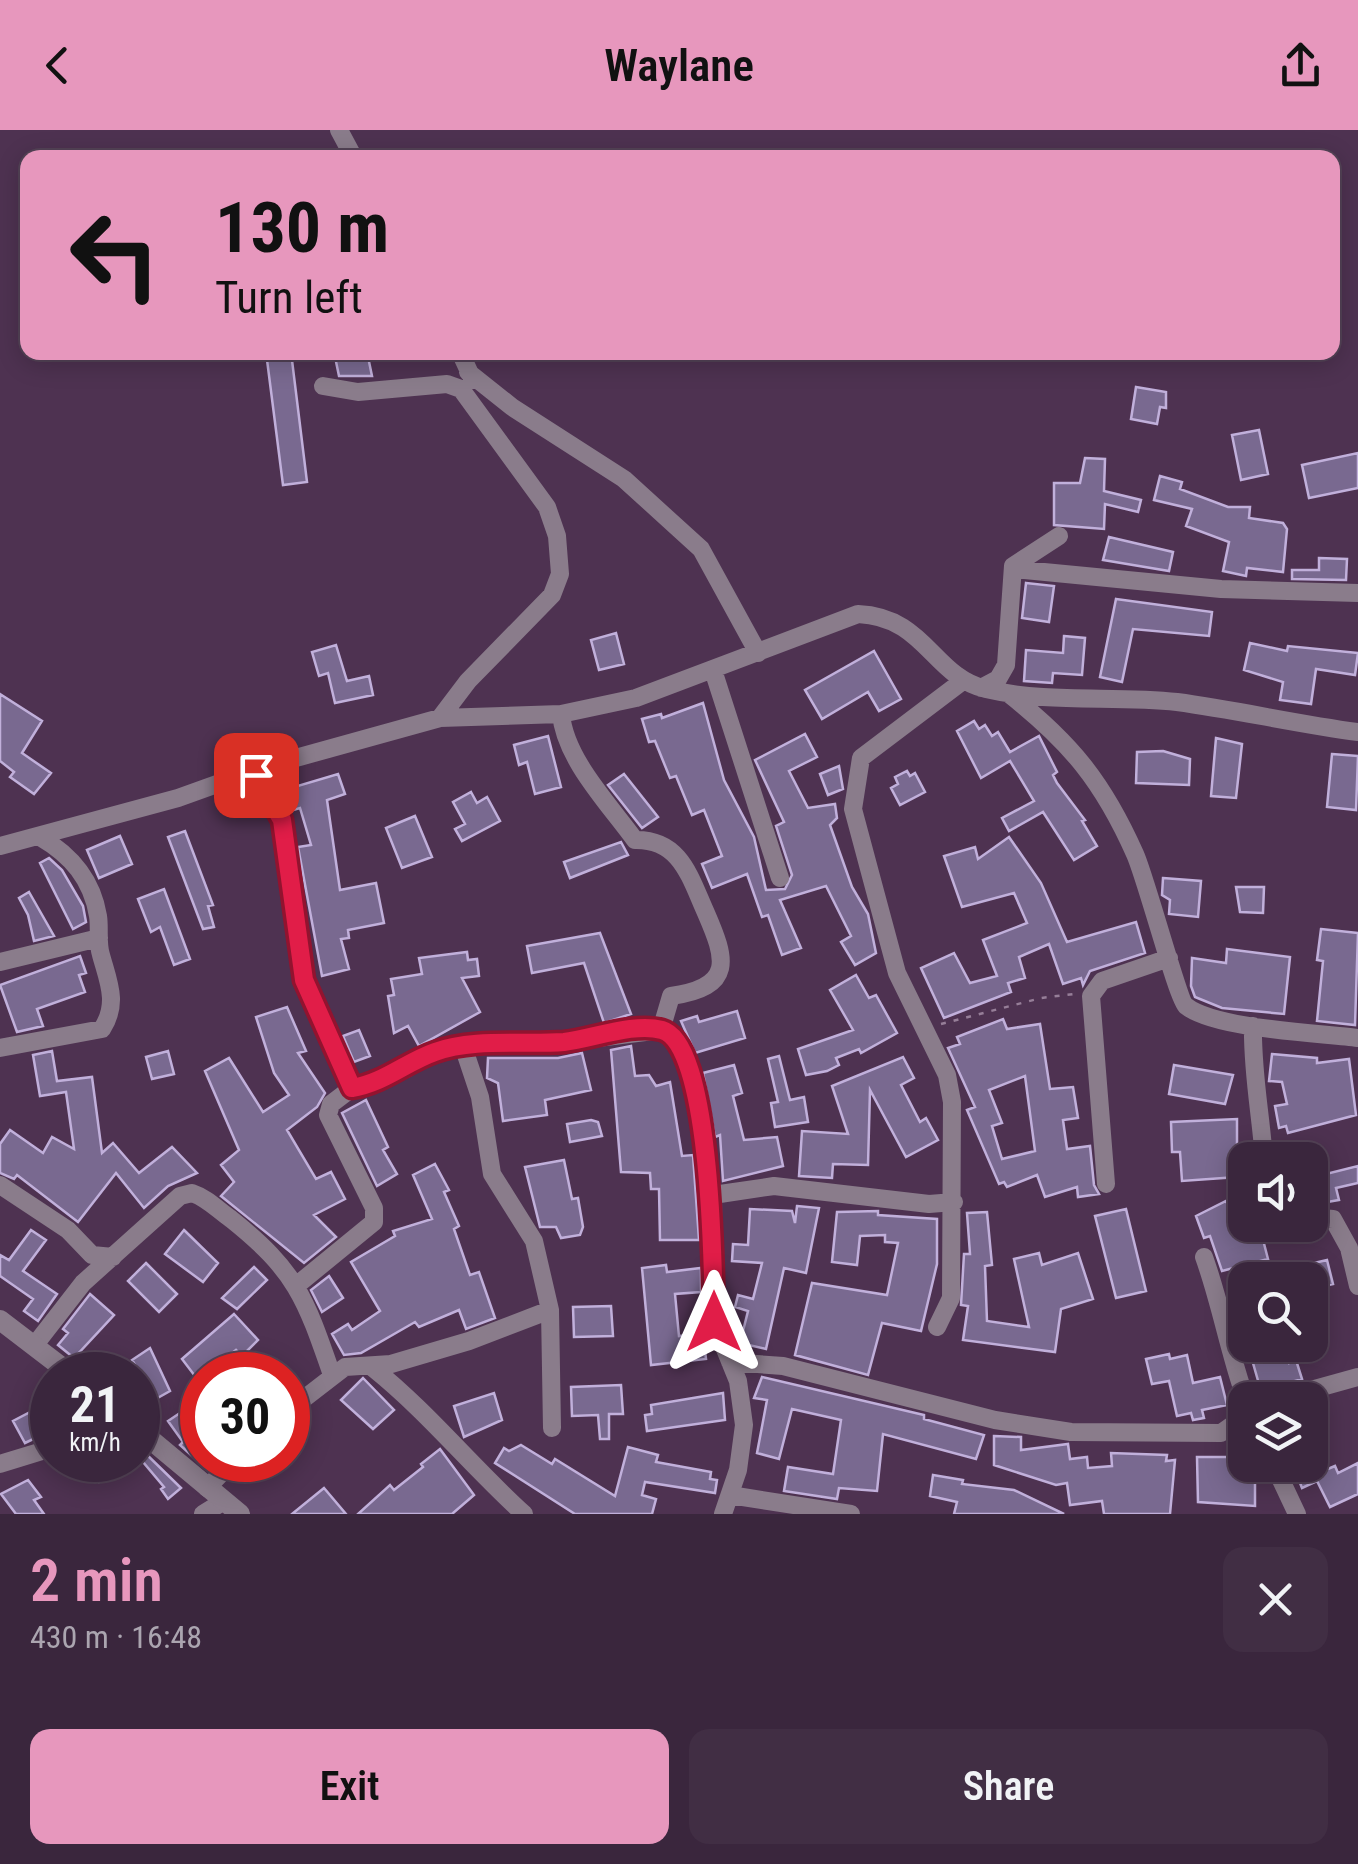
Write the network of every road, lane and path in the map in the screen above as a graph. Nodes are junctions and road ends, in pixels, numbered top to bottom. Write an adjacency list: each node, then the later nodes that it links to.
1 (463, 360): 2 (street)
2 (468, 372): 4 (street); 8 (street)
3 (324, 386): 4 (street)
4 (534, 490): 13 (street)
5 (1059, 536): 6 (street)
6 (1013, 569): 7 (street); 10 (street)
7 (1358, 593)
8 (758, 653): 9 (street); 10 (street)
9 (713, 670): 12 (street); 18 (street)
10 (973, 684): 11 (street); 24 (street)
11 (1008, 693): 14 (street); 20 (street)
12 (561, 714): 13 (street); 25 (street)
13 (440, 718): 15 (street)
14 (1358, 732)
15 (256, 775): 16 (street); 29 (street)
16 (40, 837): 17 (street); 19 (street)
17 (0, 846)
18 (780, 878)
19 (99, 938): 21 (street); 28 (street)
20 (1169, 958): 22 (street); 23 (street)
21 (0, 962)
22 (1090, 996): 24 (path); 31 (street)
23 (1253, 1026): 26 (street); 30 (street)
24 (925, 1029): 34 (street)
25 (661, 1030): 27 (street); 33 (street)
26 (1358, 1038)
27 (463, 1046): 29 (street); 42 (street)
28 (0, 1048)
29 (352, 1088): 40 (street)
30 (1263, 1142)
31 (1106, 1184)
32 (0, 1185): 36 (street)
33 (713, 1196): 34 (street); 47 (street)
34 (954, 1202): 44 (street)
35 (1328, 1219): 41 (street)
36 (92, 1255): 38 (street); 39 (street)
37 (1204, 1257): 51 (street)
38 (113, 1258): 39 (street); 40 (street)
39 (90, 1277): 45 (street)
40 (297, 1284): 49 (street)
41 (1358, 1286)
42 (550, 1310): 48 (street); 54 (street)
43 (0, 1320): 45 (street)
44 (936, 1327)
45 (34, 1346): 46 (street)
46 (42, 1352)
47 (730, 1362): 55 (street); 60 (street)
48 (373, 1368): 49 (street); 63 (street)
49 (332, 1375): 53 (street)
50 (1358, 1378): 52 (street)
51 (1239, 1382)
52 (1328, 1386)
53 (310, 1393)
54 (552, 1428)
55 (1228, 1429)
56 (160, 1447): 61 (street)
57 (30, 1455): 58 (street)
58 (0, 1464)
59 (1282, 1482): 66 (street)
60 (730, 1495): 64 (street); 65 (street)
61 (224, 1501): 62 (street)
62 (203, 1514)
63 (524, 1514)
64 (723, 1514)
65 (851, 1514)
66 (1296, 1514)

